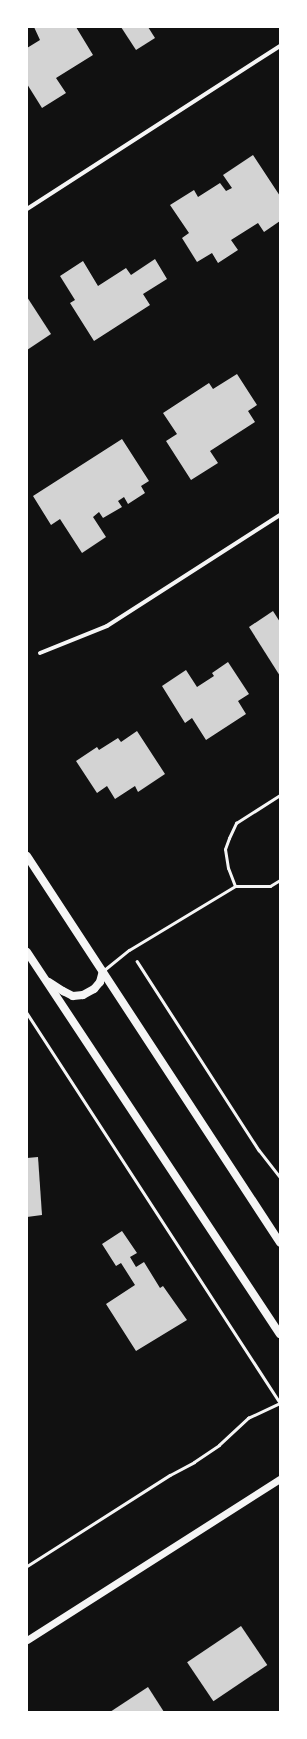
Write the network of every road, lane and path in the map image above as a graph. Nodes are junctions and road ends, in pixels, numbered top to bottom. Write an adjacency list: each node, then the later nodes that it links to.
1 (280, 46): 2 (street)
2 (27, 210)
3 (280, 515): 4 (street)
4 (40, 653)
5 (280, 795): 8 (lane)
6 (27, 856): 11 (main road)
7 (280, 880): 8 (lane)
8 (235, 886): 9 (lane)
9 (129, 950): 11 (lane); 14 (path)
10 (27, 952): 12 (main road)
11 (103, 971): 12 (main road); 15 (main road)
12 (45, 979): 16 (main road)
13 (27, 1013): 17 (path)
14 (280, 1177)
15 (280, 1243)
16 (280, 1334)
17 (280, 1403): 19 (path)
18 (280, 1479): 20 (street)
19 (27, 1566)
20 (27, 1640)

